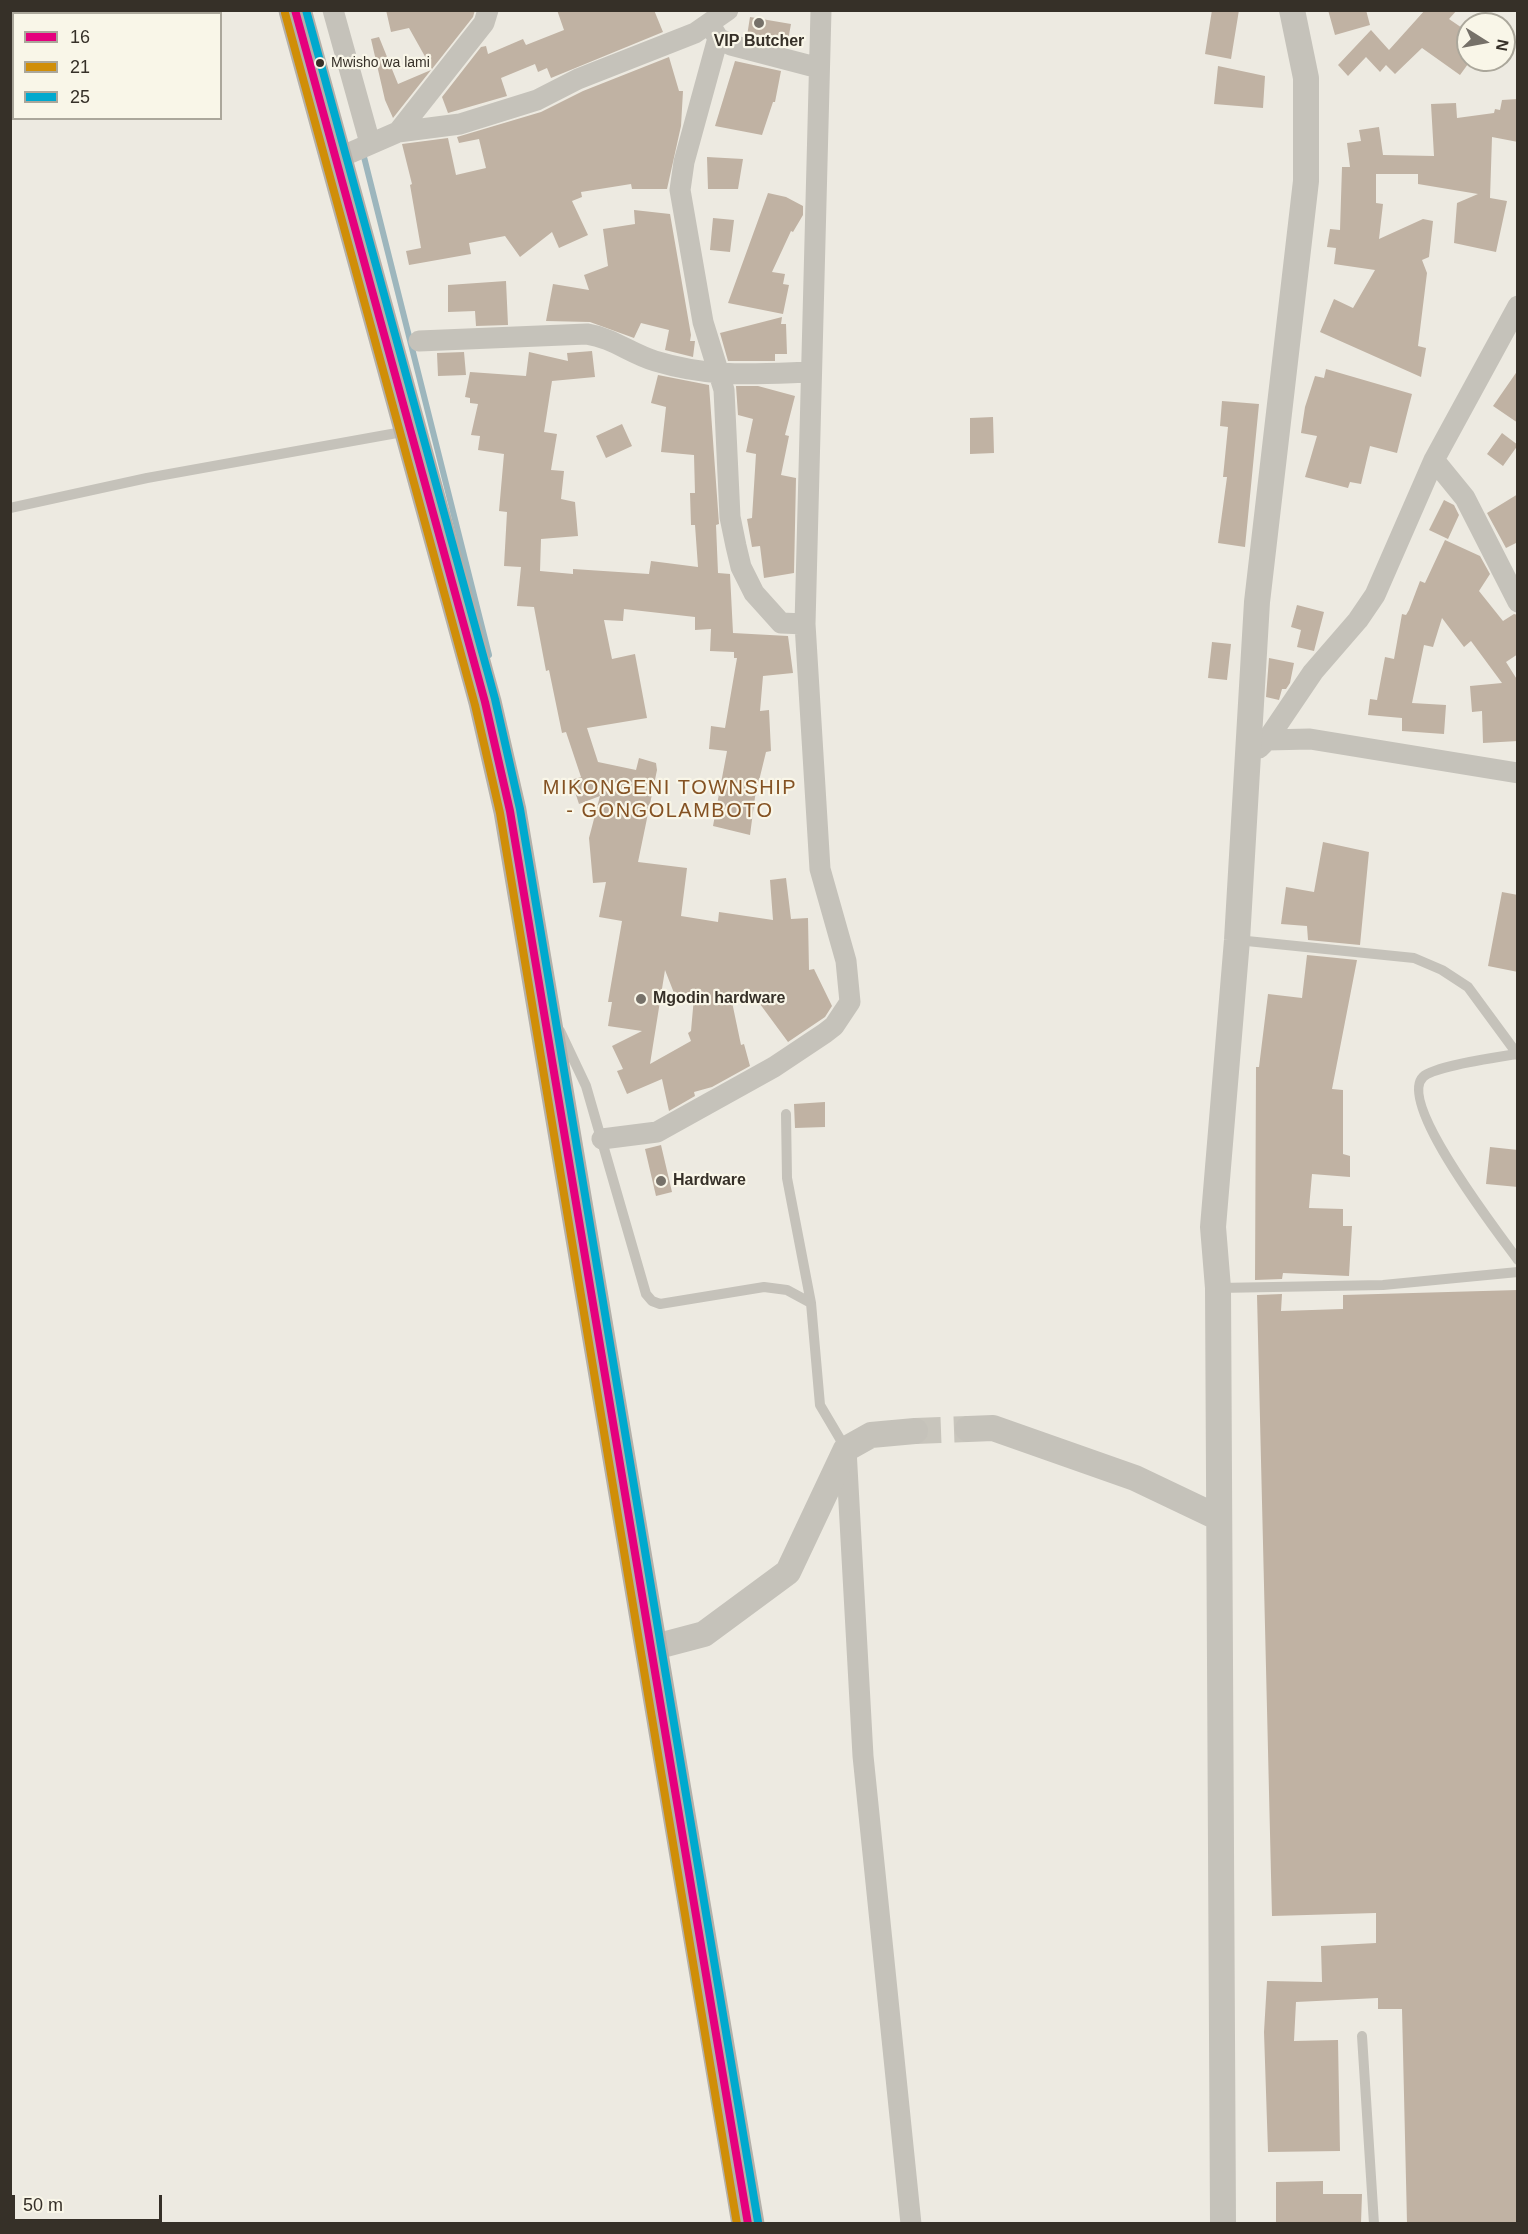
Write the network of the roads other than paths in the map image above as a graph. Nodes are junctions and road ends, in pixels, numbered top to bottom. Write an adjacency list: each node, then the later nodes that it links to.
1 (295, 10): 11 (main road)
2 (333, 10): 10 (street)
3 (488, 10): 9 (street)
4 (728, 10): 7 (street)
5 (821, 10): 8 (street)
6 (1292, 10): 22 (street)
7 (713, 30): 8 (street); 9 (street); 15 (street)
8 (819, 68): 14 (street)
9 (398, 132): 10 (street)
10 (370, 143): 11 (street)
11 (336, 159): 16 (main road)
12 (1518, 306): 17 (street)
13 (419, 341): 15 (street)
14 (810, 372): 15 (street); 20 (street)
15 (718, 375): 20 (street)
16 (411, 430): 18 (lane); 25 (main road)
17 (1434, 460): 19 (street); 21 (street)
18 (10, 508)
19 (1518, 602)
20 (805, 624): 28 (street)
21 (1267, 740): 22 (street); 23 (street)
22 (1248, 758): 24 (street)
23 (1518, 773)
24 (1237, 940): 26 (lane); 31 (street)
25 (539, 987): 28 (lane); 37 (main road)
26 (1517, 1054): 29 (lane)
27 (786, 1114): 32 (lane)
28 (602, 1139): 32 (lane)
29 (1518, 1260)
30 (1518, 1272): 31 (lane)
31 (1218, 1288): 36 (street)
32 (811, 1303): 35 (lane)
33 (968, 1430): 36 (street)
34 (915, 1431): 35 (street)
35 (846, 1449): 37 (street); 40 (street)
36 (1220, 1518): 41 (street)
37 (651, 1648): 39 (main road)
38 (1362, 2036): 42 (lane)
39 (748, 2223)
40 (911, 2223)
41 (1223, 2223)
42 (1374, 2223)

